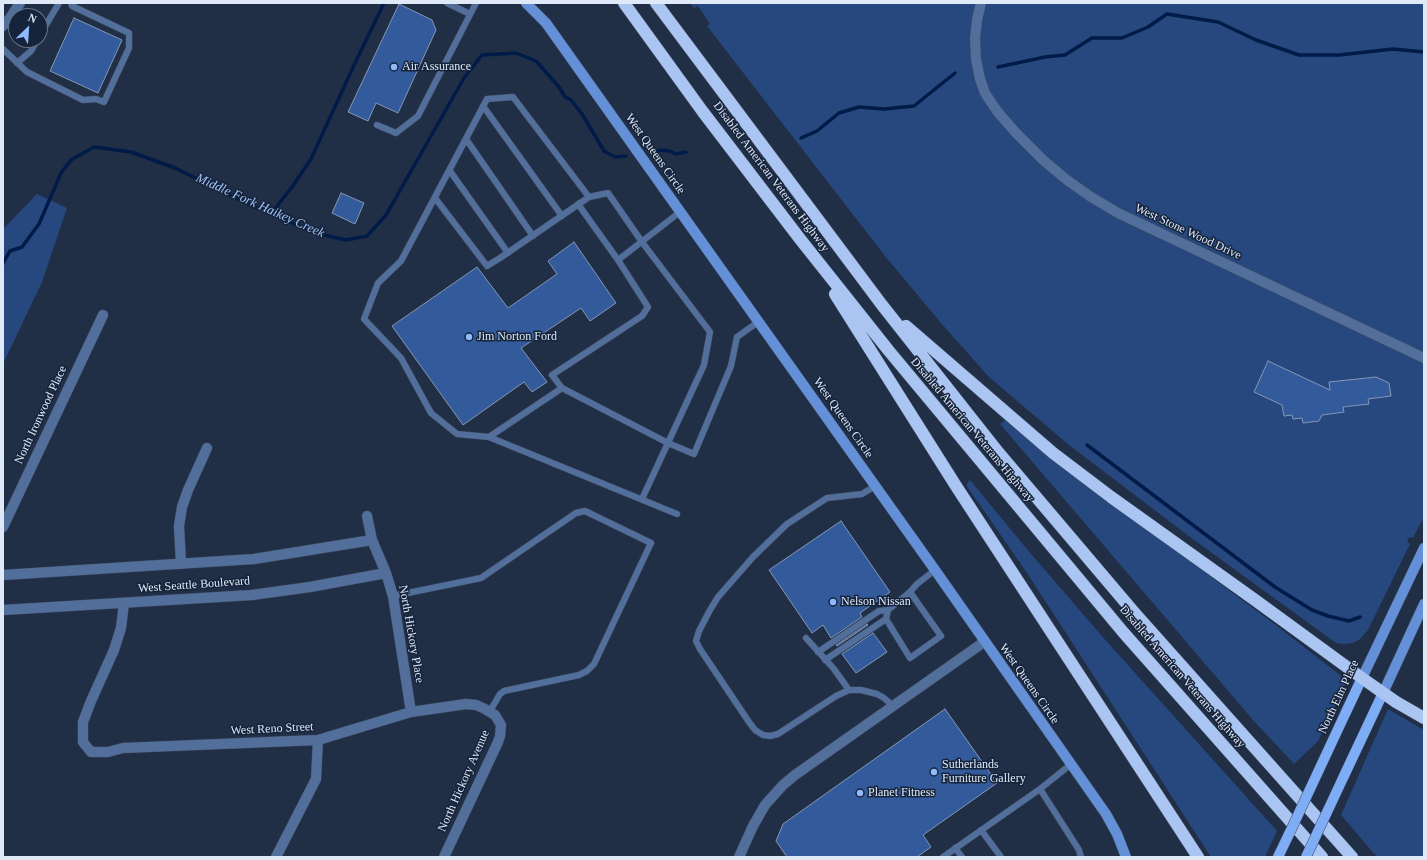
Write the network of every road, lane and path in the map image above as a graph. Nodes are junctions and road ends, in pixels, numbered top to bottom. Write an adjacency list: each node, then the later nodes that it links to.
1 (20, 3): 12 (street)
2 (59, 3): 11 (lane)
3 (71, 3): 15 (lane)
4 (447, 3): 10 (lane)
5 (476, 3): 10 (lane)
6 (526, 3): 23 (street, West Queens Circle)
7 (624, 3): 26 (highway, Disabled American Veterans Highway)
8 (656, 3): 30 (highway, Disabled American Veterans Highway)
9 (981, 3): 33 (street, West Stone Wood Drive)
10 (470, 14): 17 (lane)
11 (48, 22)
12 (3, 26)
13 (33, 48): 15 (lane)
14 (3, 49): 15 (lane)
15 (17, 63)
16 (483, 106): 18 (lane); 20 (lane); 24 (lane)
17 (377, 126)
18 (466, 139): 19 (lane); 25 (lane)
19 (450, 171): 21 (lane); 28 (lane)
20 (589, 197): 22 (lane); 27 (lane)
21 (435, 198): 28 (lane); 35 (lane)
22 (578, 204): 24 (lane); 29 (lane)
23 (680, 212): 27 (lane); 32 (street, West Queens Circle)
24 (562, 216): 25 (lane)
25 (533, 236): 28 (lane)
26 (800, 239): 80 (highway); 83 (highway, Disabled American Veterans Highway)
27 (642, 242): 29 (lane); 36 (lane)
28 (508, 253)
29 (618, 260): 34 (lane)
30 (882, 306): 60 (highway); 84 (highway, Disabled American Veterans Highway)
31 (103, 315): 42 (street, North Ironwood Place)
32 (758, 322): 36 (lane); 38 (street, West Queens Circle)
33 (1424, 358)
34 (562, 388): 35 (lane); 36 (lane)
35 (489, 438): 39 (lane)
36 (668, 443): 39 (lane)
37 (207, 448): 45 (street)
38 (875, 486): 46 (street, West Queens Circle); 61 (lane)
39 (642, 500): 40 (lane)
40 (677, 514)
41 (367, 516): 43 (street, North Hickory Place)
42 (3, 527)
43 (372, 540): 45 (street, West Seattle Boulevard); 47 (street, North Hickory Place)
44 (1424, 548): 60 (street, North Elm Place)
45 (181, 564): 48 (street, West Seattle Boulevard)
46 (935, 570): 49 (lane); 57 (street, West Queens Circle)
47 (386, 573): 50 (street, North Hickory Place); 51 (street, West Seattle Boulevard)
48 (3, 575)
49 (910, 592): 54 (lane); 55 (lane)
50 (393, 596): 64 (street, North Hickory Place); 65 (lane)
51 (124, 603): 53 (street, West Seattle Boulevard); 67 (street, West Reno Street)
52 (1424, 604): 62 (street)
53 (3, 610)
54 (888, 610): 55 (lane); 58 (lane)
55 (886, 619): 59 (lane)
56 (806, 638): 58 (lane)
57 (984, 642): 63 (street); 68 (street, West Queens Circle)
58 (818, 652): 59 (lane)
59 (825, 660): 61 (lane)
60 (1362, 678): 62 (highway); 81 (main road, North Elm Place, bridge)
61 (848, 690): 63 (lane)
62 (1383, 693): 66 (highway); 82 (main road, bridge)
63 (894, 707): 74 (street)
64 (411, 712): 65 (street, West Reno Street); 67 (street, West Reno Street)
65 (493, 713): 73 (street, North Hickory Avenue)
66 (1424, 718)
67 (318, 740): 72 (street)
68 (1070, 765): 69 (lane); 79 (street, West Queens Circle)
69 (1040, 789): 70 (lane); 78 (lane)
70 (981, 830): 71 (lane); 77 (lane)
71 (955, 848): 75 (lane); 76 (lane)
72 (276, 857)
73 (444, 857)
74 (739, 857)
75 (943, 857)
76 (962, 857)
77 (1001, 857)
78 (1081, 857)
79 (1126, 857)
80 (1198, 857)
81 (1278, 857)
82 (1306, 857)
83 (1322, 857)
84 (1352, 857)

